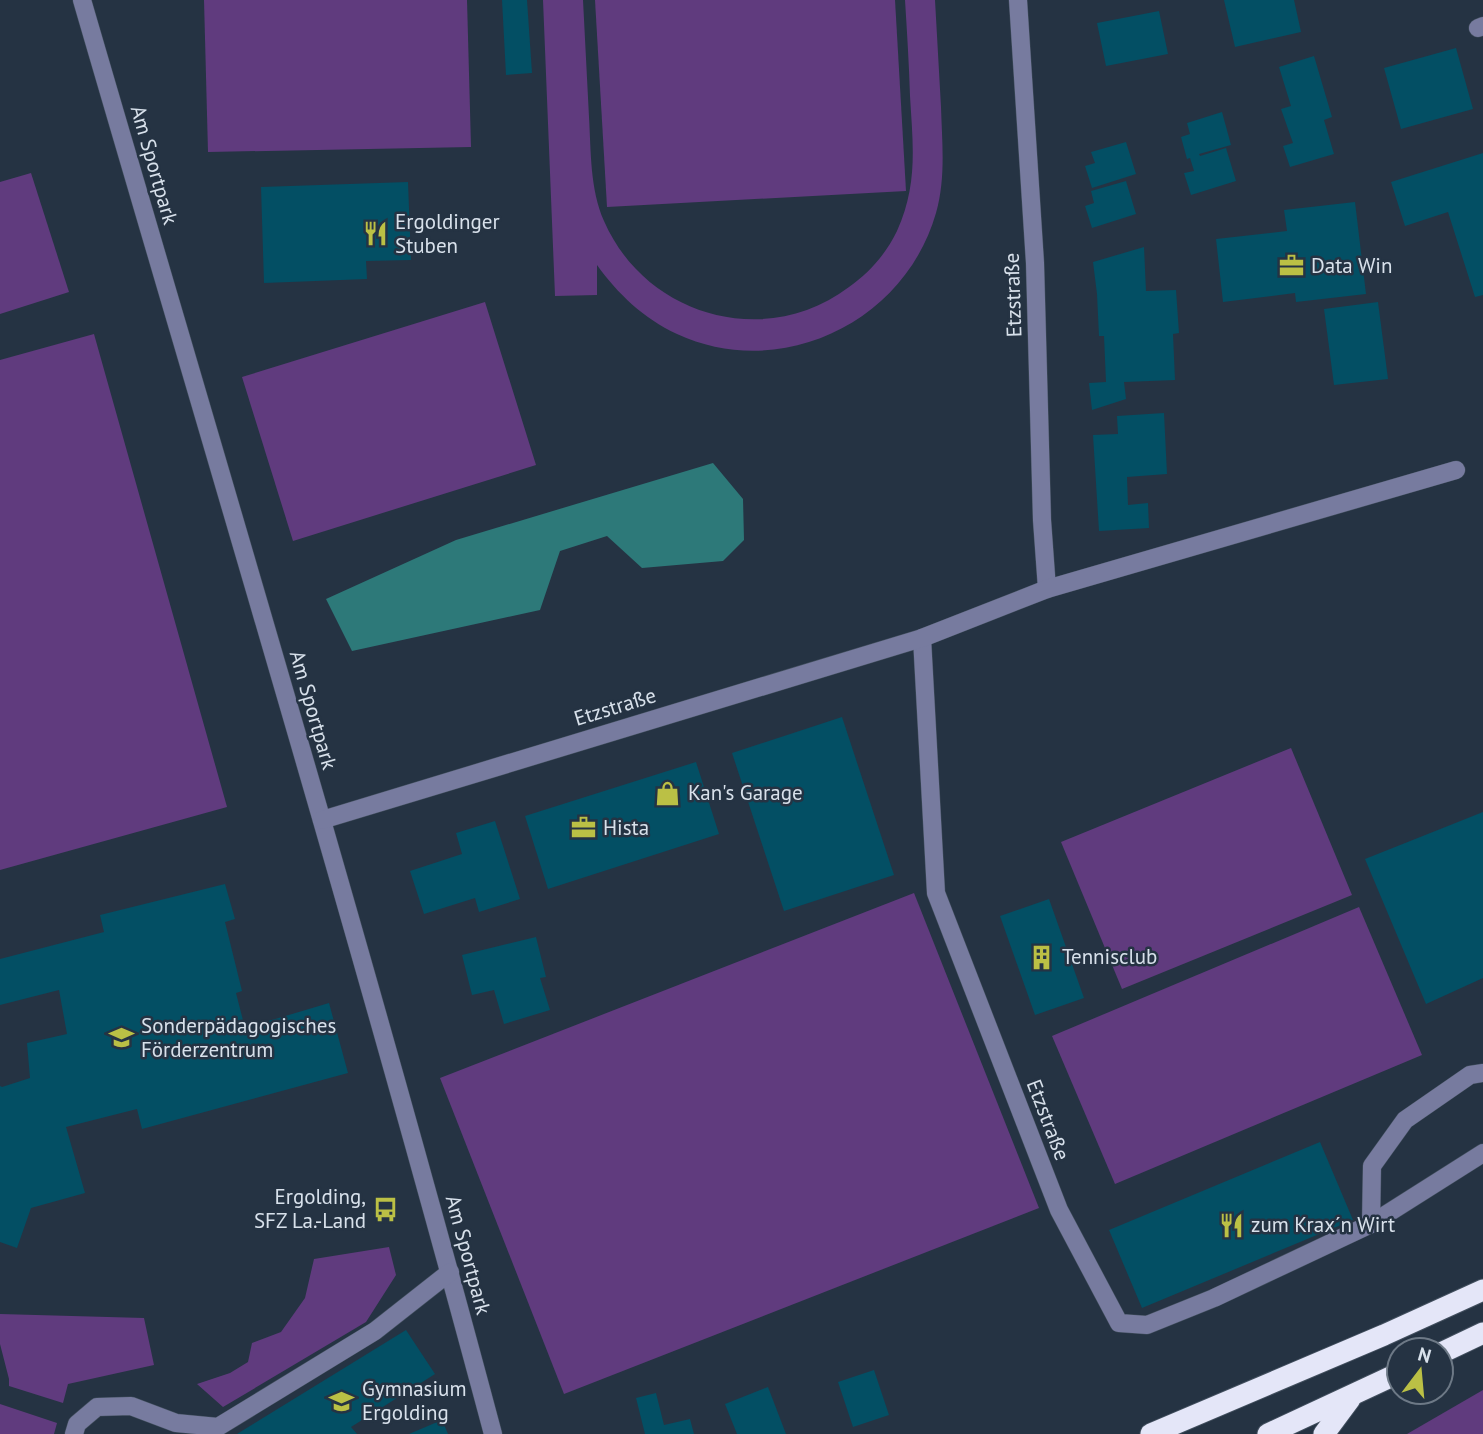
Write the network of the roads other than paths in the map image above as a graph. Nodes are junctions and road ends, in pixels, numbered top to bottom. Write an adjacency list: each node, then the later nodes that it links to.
1 (82, 0): 6 (street, Am Sportpark)
2 (1018, 0): 4 (street, Etzstraße)
3 (1456, 470): 4 (street, Etzstraße)
4 (1047, 589): 5 (street, Etzstraße)
5 (922, 638): 6 (street, Etzstraße); 9 (street, Etzstraße)
6 (322, 820): 10 (street, Am Sportpark)
7 (1483, 1073): 9 (street)
8 (1483, 1153): 9 (street)
9 (1371, 1224)
10 (450, 1272): 16 (street); 17 (street, Am Sportpark)
11 (1483, 1290): 18 (highway)
12 (1483, 1333): 13 (highway)
13 (1455, 1346)
14 (1385, 1380): 15 (highway)
15 (1352, 1396): 19 (highway); 20 (highway)
16 (74, 1434)
17 (493, 1434)
18 (1152, 1434)
19 (1268, 1434)
20 (1324, 1434)

